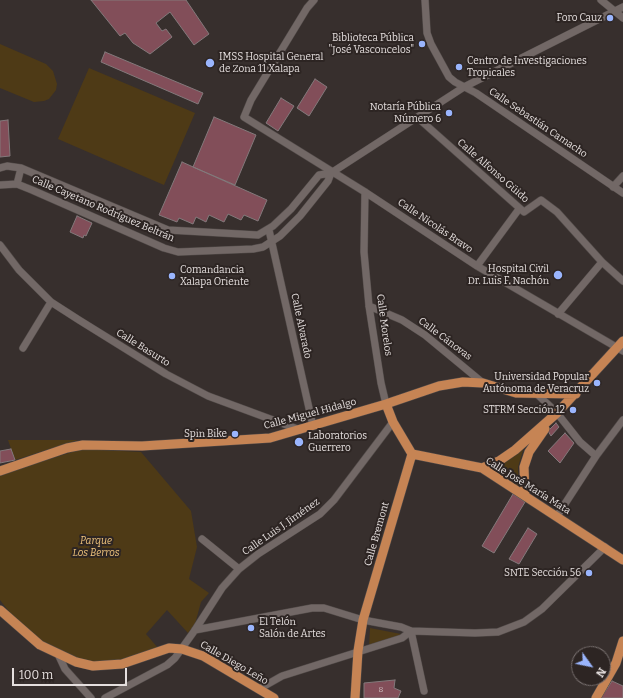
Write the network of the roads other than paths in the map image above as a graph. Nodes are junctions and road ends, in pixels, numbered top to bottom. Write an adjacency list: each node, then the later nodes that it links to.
1 (314, 0): 11 (street, Calle Nicolás Bravo)
2 (425, 0): 7 (street, Calle Sebastián Camacho)
3 (602, 0): 5 (street)
4 (623, 7): 5 (street, Calle Cayetano Rodríguez Beltrán)
5 (614, 10): 6 (street); 7 (street, Calle Cayetano Rodríguez Beltrán)
6 (623, 18)
7 (464, 87): 8 (street, Calle Cayetano Rodríguez Beltrán); 15 (street, Calle Sebastián Camacho)
8 (418, 118): 11 (street, Calle Cayetano Rodríguez Beltrán); 18 (street, Calle Alfonso Güido)
9 (0, 168): 10 (street, Calle Cayetano Rodríguez Beltrán)
10 (21, 168): 13 (street); 19 (street, Calle Cayetano Rodríguez Beltrán)
11 (331, 172): 16 (street, Calle Nicolás Bravo); 19 (street, Calle Cayetano Rodríguez Beltrán); 20 (street, Calle Cayetano Rodríguez Beltrán)
12 (623, 176): 15 (street)
13 (17, 184): 14 (street, Calle Cayetano Rodríguez Beltrán); 20 (street, Calle Cayetano Rodríguez Beltrán)
14 (0, 185)
15 (613, 187): 17 (street, Calle Sebastián Camacho)
16 (365, 192): 23 (street, Calle Nicolás Bravo); 26 (street, Calle Morelos)
17 (623, 193)
18 (520, 209): 22 (street, Calle Alfonso Güido); 23 (street)
19 (269, 230): 20 (street, Calle Alvarado)
20 (273, 242): 37 (street, Calle Alvarado)
21 (0, 245): 25 (street, Calle Basurto)
22 (602, 262): 24 (street, Calle Alfonso Güido); 27 (street)
23 (477, 266): 27 (street, Calle Nicolás Bravo)
24 (623, 281)
25 (52, 302): 29 (street); 38 (street, Calle Basurto)
26 (369, 306): 30 (street, Calle Cánovas); 33 (street, Calle Morelos)
27 (558, 314): 28 (street, Calle Nicolás Bravo)
28 (621, 347): 32 (main road)
29 (23, 348)
30 (483, 383): 31 (main road, Calle Miguel Hidalgo); 33 (main road, Calle Miguel Hidalgo)
31 (537, 394): 32 (main road, Calle Miguel Hidalgo); 34 (street)
32 (576, 394): 34 (main road)
33 (386, 404): 36 (main road, Calle Morelos); 37 (main road, Calle Miguel Hidalgo)
34 (557, 413): 40 (street); 41 (main road); 43 (main road)
35 (623, 420): 40 (street)
36 (393, 422): 39 (main road, Calle Morelos); 48 (street, Calle Luis J. Jiménez)
37 (313, 426): 38 (main road, Calle Miguel Hidalgo)
38 (300, 430): 42 (main road, Calle Miguel Hidalgo)
39 (412, 454): 41 (main road, Calle José María Mata); 50 (main road, Calle Bremont)
40 (596, 456): 44 (street)
41 (482, 468): 43 (main road, Calle José María Mata)
42 (0, 471)
43 (524, 496): 44 (main road, Calle José María Mata)
44 (557, 516): 46 (main road, Calle José María Mata)
45 (202, 539): 48 (street)
46 (605, 547): 47 (main road, Calle José María Mata); 52 (street)
47 (623, 560)
48 (239, 570): 51 (street, Calle Luis J. Jiménez)
49 (0, 610): 56 (main road)
50 (363, 620): 51 (street); 52 (street); 55 (main road, Calle Bremont)
51 (195, 630): 54 (street, Calle Luis J. Jiménez)
52 (411, 632): 55 (street); 58 (street)
53 (623, 641): 63 (main road)
54 (182, 648): 56 (main road); 57 (main road, Calle Diego Leño); 60 (street, Calle Luis J. Jiménez)
55 (358, 651): 57 (street); 62 (main road, Calle Bremont)
56 (58, 654): 59 (street)
57 (259, 689): 61 (main road, Calle Diego Leño)
58 (424, 691)
59 (91, 698)
60 (105, 698)
61 (274, 698)
62 (355, 698)
63 (596, 698)

